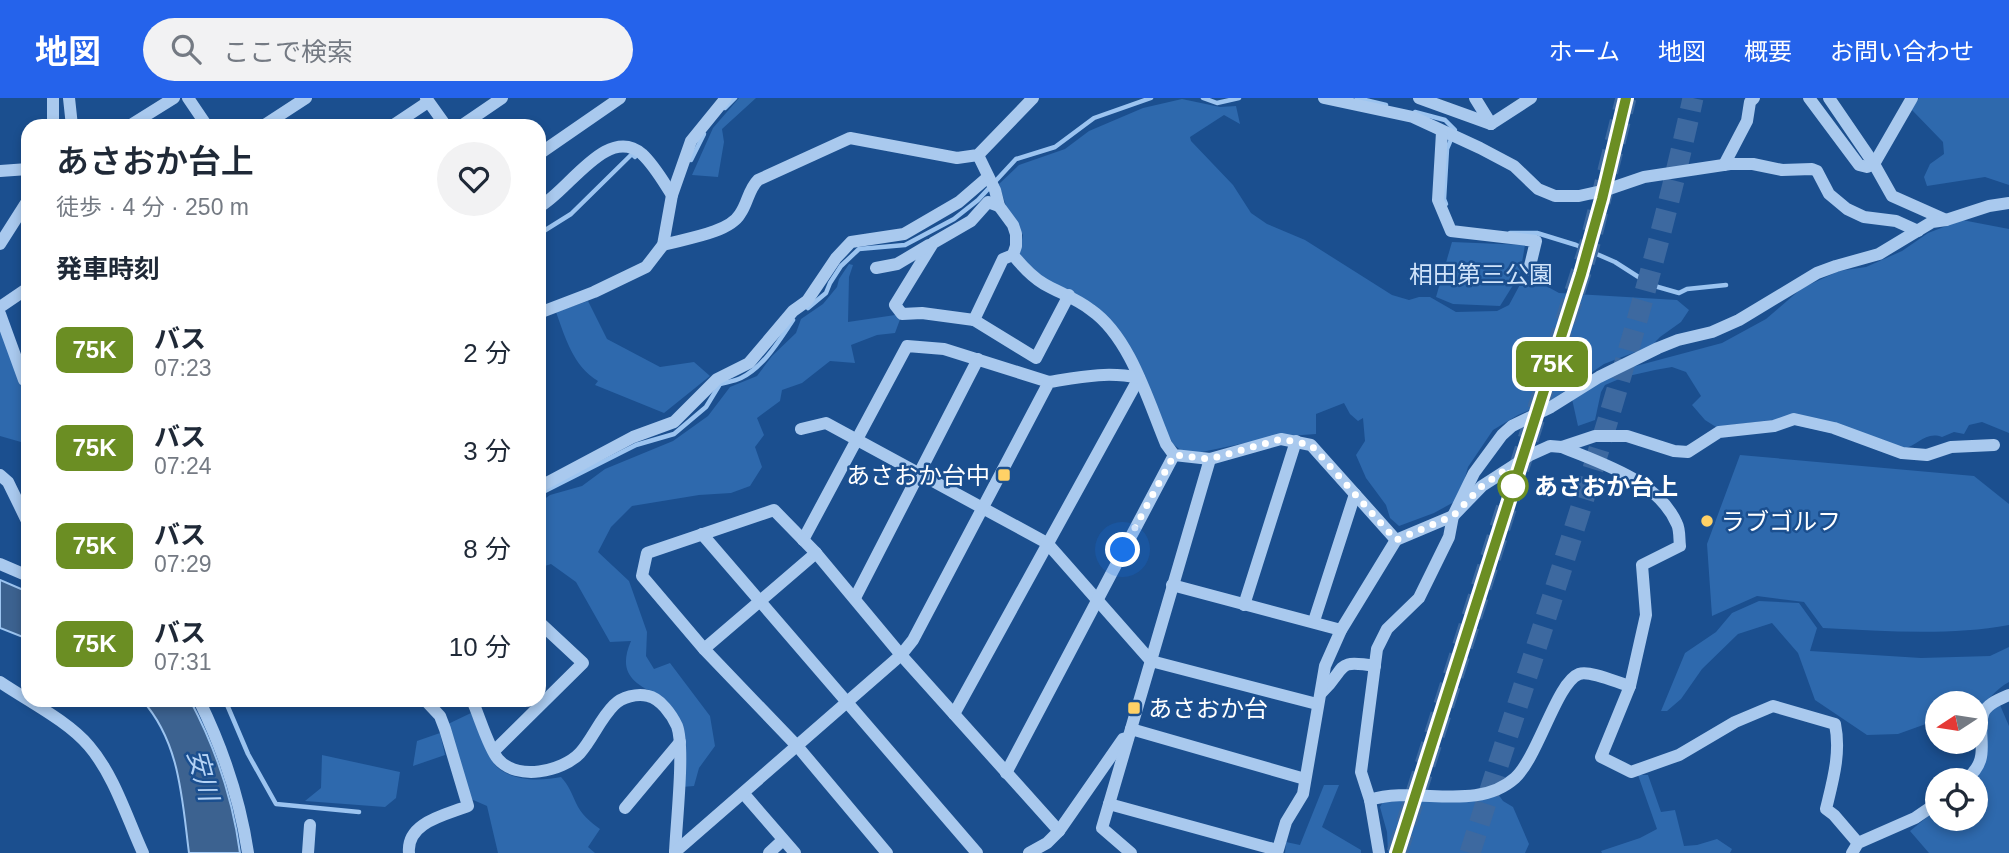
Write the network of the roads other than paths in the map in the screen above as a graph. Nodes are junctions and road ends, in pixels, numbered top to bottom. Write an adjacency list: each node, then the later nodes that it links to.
1 (53, 98): 19 (street)
2 (69, 98): 20 (street)
3 (174, 98): 21 (street)
4 (188, 98): 22 (street)
5 (306, 98): 23 (street)
6 (502, 98): 26 (street)
7 (620, 98): 29 (street)
8 (726, 98): 36 (street)
9 (1033, 98): 30 (street)
10 (1324, 98): 28 (street)
11 (1419, 98): 27 (street)
12 (1475, 98): 27 (street)
13 (1531, 98): 27 (street)
14 (1754, 98): 32 (street)
15 (1809, 98): 31 (street)
16 (1829, 98): 31 (street)
17 (1912, 98): 31 (street)
18 (427, 100): 24 (street); 25 (street)
19 (53, 119)
20 (71, 119)
21 (140, 119)
22 (203, 119)
23 (274, 119)
24 (401, 119)
25 (441, 119)
26 (471, 119)
27 (1491, 124)
28 (1442, 132): 32 (street); 48 (street)
29 (546, 150)
30 (978, 155): 35 (street); 45 (street)
31 (1874, 164): 41 (street)
32 (1724, 165): 42 (street)
33 (21, 170): 34 (street)
34 (0, 172)
35 (988, 177): 39 (street); 68 (street)
36 (672, 195): 37 (street); 45 (street)
37 (546, 201)
38 (2009, 203): 41 (street)
39 (999, 206): 43 (street); 46 (street)
40 (21, 211): 44 (street)
41 (1946, 220): 42 (street)
42 (1918, 231): 72 (street)
43 (933, 243): 47 (street); 54 (street)
44 (0, 244)
45 (663, 245): 52 (street)
46 (1013, 255): 50 (street); 54 (street)
47 (876, 268)
48 (1530, 270)
49 (21, 293): 51 (street)
50 (1069, 296): 54 (street); 57 (street)
51 (0, 307)
52 (546, 310)
53 (0, 314): 56 (street)
54 (974, 320)
55 (978, 359): 58 (street); 60 (street); 66 (street)
56 (21, 365)
57 (1139, 378): 58 (street); 64 (street); 76 (street)
58 (1049, 382): 70 (street)
59 (801, 429): 60 (street)
60 (855, 439): 66 (street); 74 (street)
61 (1296, 441): 65 (street); 69 (street); 84 (street)
62 (1994, 445): 63 (street)
63 (1562, 447): 72 (street); 93 (street)
64 (1174, 455): 65 (street); 82 (street)
65 (1210, 459): 80 (street)
66 (920, 474): 70 (street); 81 (street)
67 (0, 475): 71 (street)
68 (546, 483)
69 (1354, 494): 75 (street); 85 (street)
70 (983, 507): 76 (street); 89 (street)
71 (21, 509)
72 (1453, 516): 75 (street); 91 (street)
73 (702, 534): 74 (street); 83 (street); 88 (street)
74 (803, 540): 77 (street)
75 (1396, 540): 87 (street)
76 (1047, 543): 82 (street); 104 (street)
77 (816, 553): 81 (street); 83 (street)
78 (0, 564): 79 (street)
79 (21, 573)
80 (1172, 585): 84 (street); 90 (street)
81 (855, 598): 89 (street)
82 (1097, 598): 90 (street); 110 (street)
83 (759, 601): 88 (street); 98 (street)
84 (1244, 605): 85 (street)
85 (1314, 621): 87 (street)
86 (546, 629): 97 (street)
87 (1341, 629): 96 (street)
88 (704, 649): 107 (street)
89 (901, 656): 98 (street); 104 (street)
90 (1151, 661): 96 (street); 105 (street)
91 (1375, 666): 96 (street); 113 (street)
92 (0, 682): 95 (street)
93 (1630, 686): 113 (street); 120 (street)
94 (2009, 695): 109 (street)
95 (21, 696)
96 (1320, 698): 111 (street)
97 (546, 700)
98 (848, 703): 107 (street); 132 (street)
99 (37, 707): 124 (street)
100 (203, 707): 125 (street)
101 (432, 707): 127 (street)
102 (475, 707): 108 (street)
103 (538, 707): 108 (street)
104 (954, 713): 110 (street)
105 (1130, 733): 111 (street); 114 (street); 118 (street)
106 (680, 742): 108 (street); 115 (street); 128 (street)
107 (798, 747): 112 (street); 131 (street)
108 (494, 751)
109 (1976, 768)
110 (1006, 773): 118 (street)
111 (1305, 779): 122 (street)
112 (744, 794): 119 (street); 128 (street)
113 (1370, 800): 123 (street)
114 (1109, 804): 121 (street); 122 (street)
115 (625, 808)
116 (1925, 811): 120 (street)
117 (310, 825): 126 (street)
118 (1059, 831): 133 (street)
119 (783, 840): 129 (street); 130 (street)
120 (1855, 848)
121 (1122, 850)
122 (1277, 851)
123 (1378, 852)
124 (143, 853)
125 (248, 853)
126 (308, 853)
127 (409, 853)
128 (675, 853)
129 (769, 853)
130 (795, 853)
131 (887, 853)
132 (976, 853)
133 (1029, 853)

